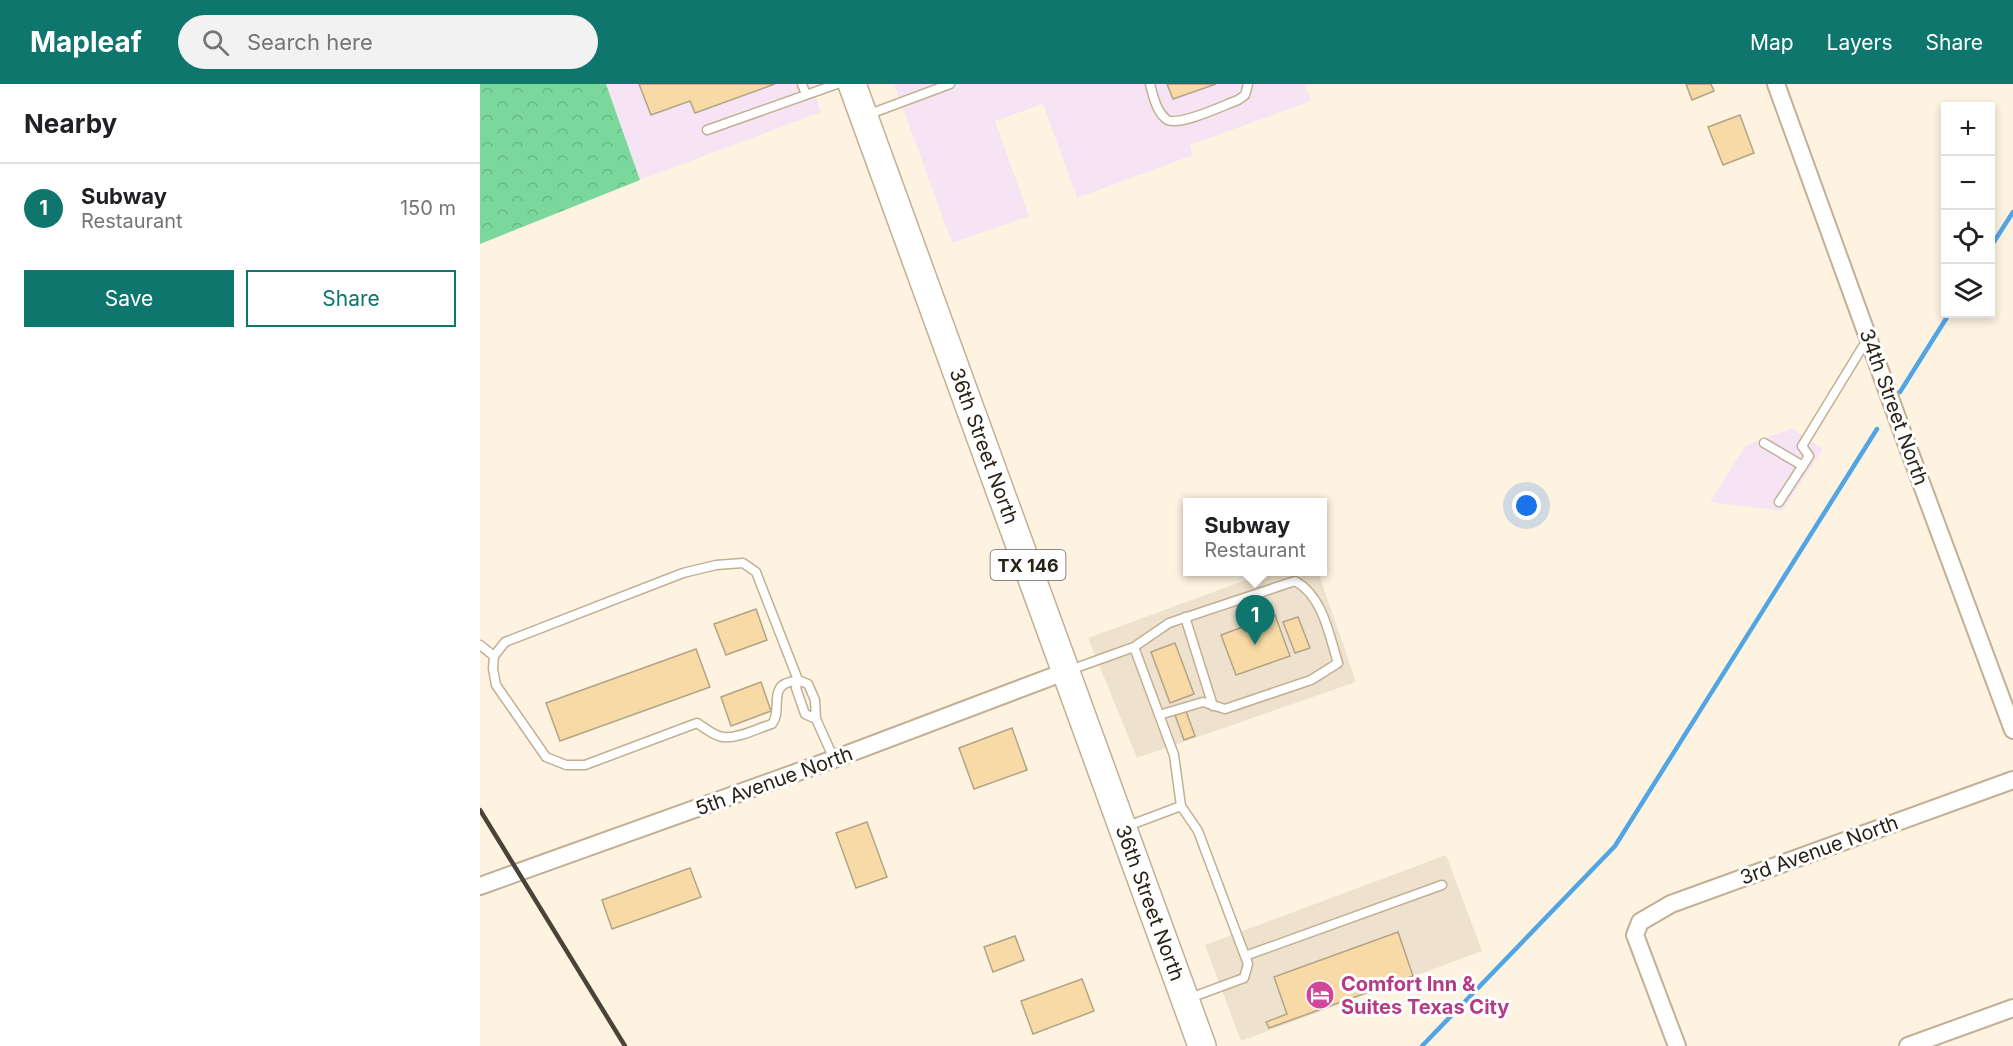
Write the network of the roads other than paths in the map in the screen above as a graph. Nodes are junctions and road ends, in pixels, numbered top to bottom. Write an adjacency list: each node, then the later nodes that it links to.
1 (802, 84): 8 (lane)
2 (837, 84): 8 (lane)
3 (852, 84): 9 (highway, 36th Street North / TX 146)
4 (950, 84): 9 (lane)
5 (1149, 84): 6 (lane)
6 (1248, 84)
7 (1776, 84): 11 (street, 34th Street North)
8 (806, 95): 10 (lane)
9 (863, 116): 19 (highway, 36th Street North / TX 146)
10 (707, 130)
11 (1868, 338): 13 (lane); 24 (street, 34th Street North)
12 (1764, 442): 13 (lane)
13 (1803, 466): 14 (lane)
14 (1779, 502)
15 (1185, 618): 17 (lane); 21 (lane); 21 (lane)
16 (480, 645): 18 (lane)
17 (1134, 647): 19 (lane); 22 (lane)
18 (494, 656): 20 (lane); 20 (lane)
19 (1067, 671): 25 (street, 5th Avenue North); 28 (highway, 36th Street North / TX 146)
20 (798, 680): 23 (lane); 23 (lane)
21 (1214, 706): 22 (lane)
22 (1159, 715): 27 (lane)
23 (816, 719): 25 (lane)
24 (2013, 730)
25 (834, 759): 30 (street, 5th Avenue North)
26 (2013, 780): 35 (street, 3rd Avenue North)
27 (1181, 806): 28 (lane); 31 (lane)
28 (1123, 828): 32 (highway, 36th Street North / TX 146)
29 (1442, 885): 31 (lane)
30 (480, 886)
31 (1245, 956): 32 (lane)
32 (1185, 1000): 34 (highway, 36th Street North / TX 146)
33 (2013, 1008): 36 (street)
34 (1202, 1046)
35 (1677, 1046)
36 (1908, 1046)

